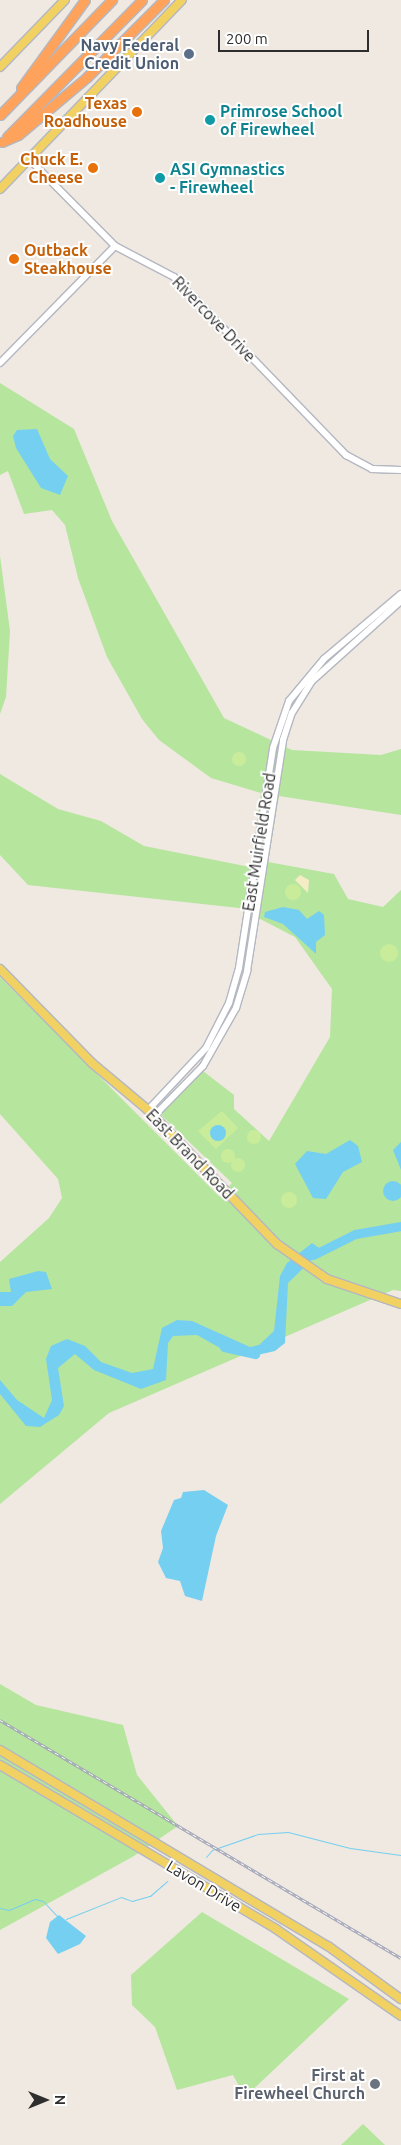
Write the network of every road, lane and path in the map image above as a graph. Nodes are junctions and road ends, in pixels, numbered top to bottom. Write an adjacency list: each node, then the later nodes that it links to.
1 (65, 0): 7 (main road)
2 (85, 0): 8 (highway)
3 (112, 0): 8 (highway)
4 (142, 0): 10 (highway)
5 (164, 0): 10 (highway)
6 (182, 0): 11 (main road)
7 (0, 67)
8 (12, 102): 9 (highway)
9 (0, 115)
10 (1, 143)
11 (28, 158): 12 (main road); 13 (street, Rivercove Drive)
12 (0, 189)
13 (115, 246): 14 (street); 15 (street, Rivercove Drive)
14 (0, 364)
15 (401, 470)
16 (401, 594): 19 (street, East Muirfield Road)
17 (401, 601): 20 (street, East Muirfield Road)
18 (0, 969): 19 (main road, East Brand Road)
19 (148, 1110): 20 (main road, East Brand Road)
20 (154, 1116): 21 (main road, East Brand Road)
21 (401, 1304)
22 (0, 1750): 24 (main road, Lavon Drive)
23 (0, 1765): 25 (main road, Lavon Drive)
24 (401, 1999)
25 (401, 2016)

